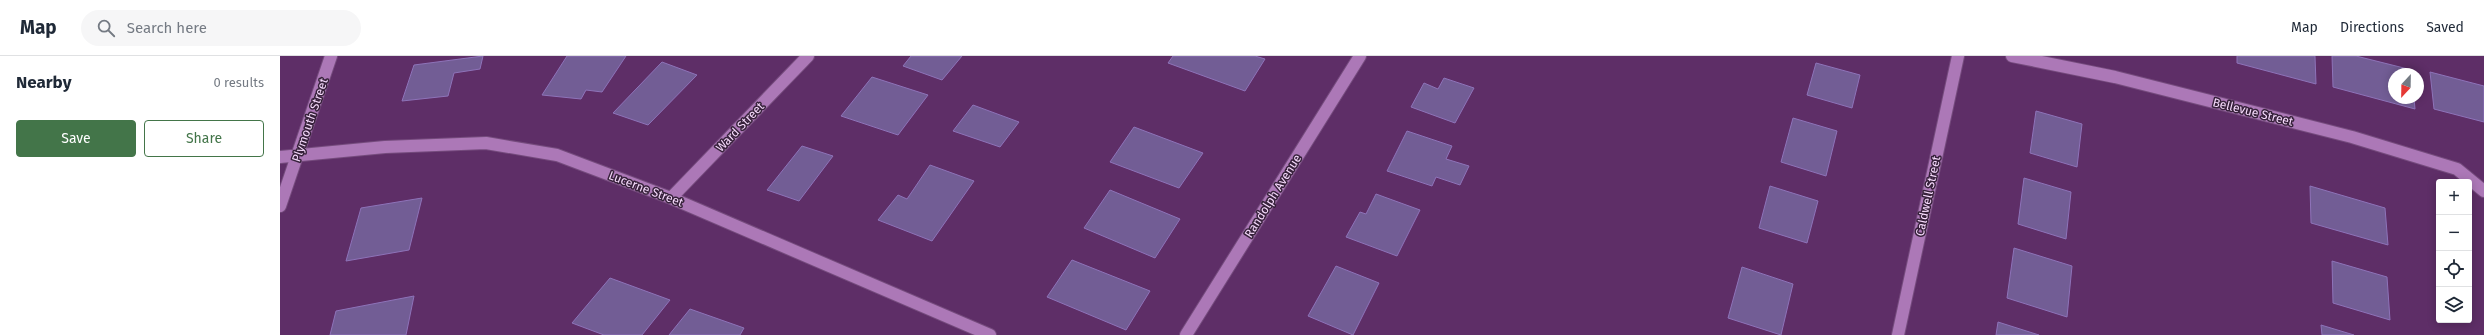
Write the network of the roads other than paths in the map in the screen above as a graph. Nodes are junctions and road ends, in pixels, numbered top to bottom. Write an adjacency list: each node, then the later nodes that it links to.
1 (331, 56): 6 (street, Plymouth Street)
2 (808, 56): 9 (street, Ward Street)
3 (1360, 56): 12 (street, Randolph Avenue)
4 (1958, 56): 13 (street, Caldwell Street)
5 (2012, 56): 8 (street, Bellevue Street)
6 (297, 155): 7 (street, Lucerne Street); 9 (street, Lucerne Street); 10 (street, Plymouth Street)
7 (280, 157)
8 (2484, 191)
9 (672, 198): 11 (street, Lucerne Street)
10 (280, 206)
11 (990, 335)
12 (1186, 335)
13 (1898, 335)

